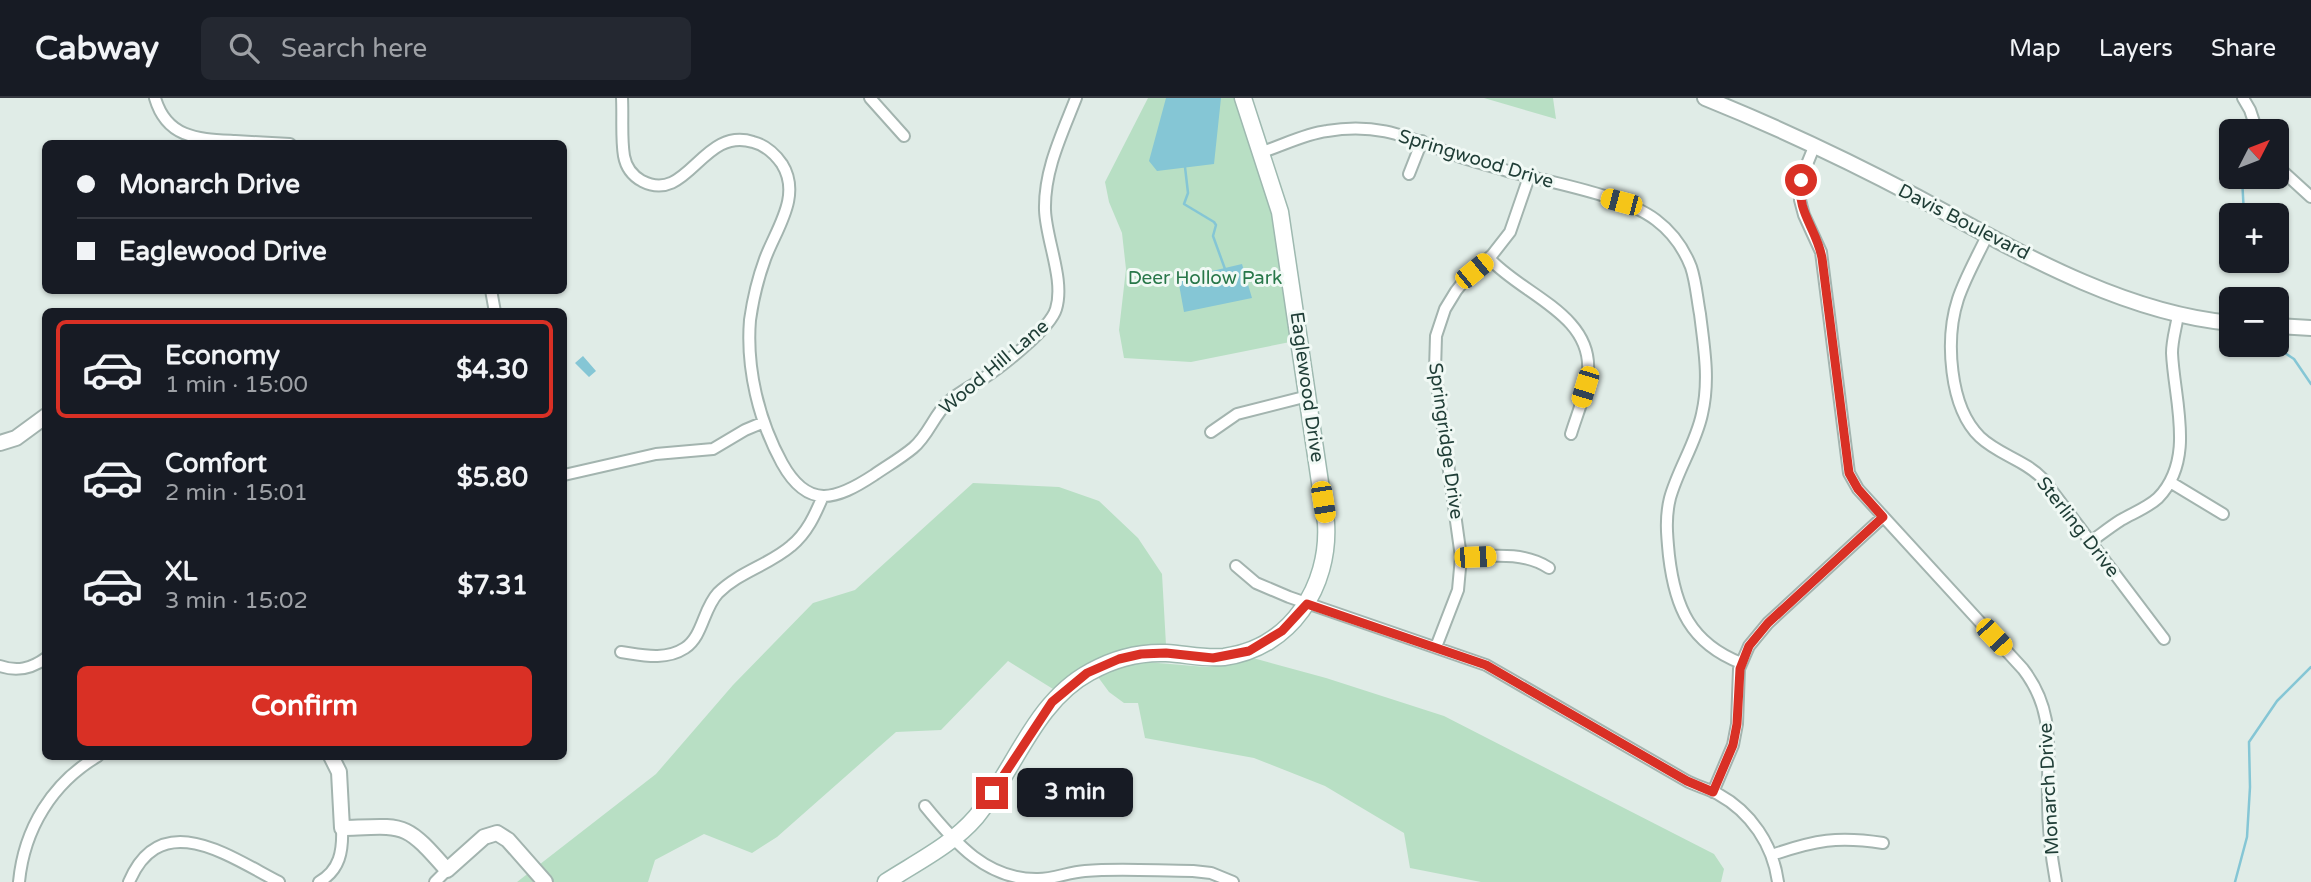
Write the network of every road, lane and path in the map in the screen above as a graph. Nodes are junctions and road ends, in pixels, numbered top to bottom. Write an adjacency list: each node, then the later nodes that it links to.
1 (155, 98): 10 (street)
2 (622, 98): 26 (street)
3 (870, 98): 9 (street)
4 (1076, 98): 32 (street, Wood Hill Lane)
5 (1243, 98): 13 (main road, Eaglewood Drive)
6 (1705, 98): 12 (street, Davis Boulevard)
7 (2243, 98): 8 (street)
8 (2253, 119)
9 (904, 135)
10 (224, 140)
11 (1422, 141): 13 (street, Springwood Drive); 14 (street); 15 (street, Springwood Drive)
12 (1814, 148): 18 (street, Davis Boulevard); 34 (street, Monarch Drive)
13 (1262, 152): 24 (main road, Eaglewood Drive)
14 (1409, 174)
15 (1529, 177): 19 (street, Springridge Drive); 44 (street, Springwood Drive)
16 (2289, 179): 17 (street)
17 (2311, 197)
18 (1987, 236): 20 (street, Davis Boulevard); 35 (street, Sterling Drive)
19 (1489, 258): 28 (street); 36 (street, Springridge Drive)
20 (2178, 315): 21 (street, Davis Boulevard); 31 (street)
21 (2219, 321)
22 (2289, 327): 23 (street)
23 (2311, 328)
24 (1308, 396): 27 (street); 39 (main road, Eaglewood Drive)
25 (42, 419): 29 (street)
26 (764, 422): 30 (street); 32 (street)
27 (1211, 432)
28 (1571, 434)
29 (0, 443)
30 (567, 474)
31 (2170, 482): 33 (street); 35 (street)
32 (822, 496): 42 (street)
33 (2223, 514)
34 (1883, 517): 44 (street); 64 (street, Monarch Drive)
35 (2090, 542): 40 (street, Sterling Drive)
36 (1461, 557): 38 (street); 41 (street, Springridge Drive)
37 (1236, 566): 39 (street)
38 (1549, 568)
39 (1307, 604): 41 (street); 51 (main road, Eaglewood Drive)
40 (2164, 639)
41 (1436, 647): 48 (street)
42 (621, 652)
43 (42, 661): 45 (street)
44 (1741, 663): 48 (street)
45 (0, 666)
46 (93, 760): 55 (street)
47 (333, 760): 50 (street)
48 (1713, 792): 53 (street)
49 (925, 806): 51 (street)
50 (342, 828): 54 (street); 58 (street)
51 (954, 839): 61 (main road, Eaglewood Drive); 62 (street)
52 (1883, 844): 53 (street)
53 (1772, 855): 63 (street)
54 (447, 870): 59 (street); 60 (street)
55 (19, 882)
56 (129, 882): 57 (street)
57 (279, 882)
58 (319, 882)
59 (435, 882)
60 (545, 882)
61 (886, 882)
62 (1233, 882)
63 (1778, 882)
64 (2056, 882)

